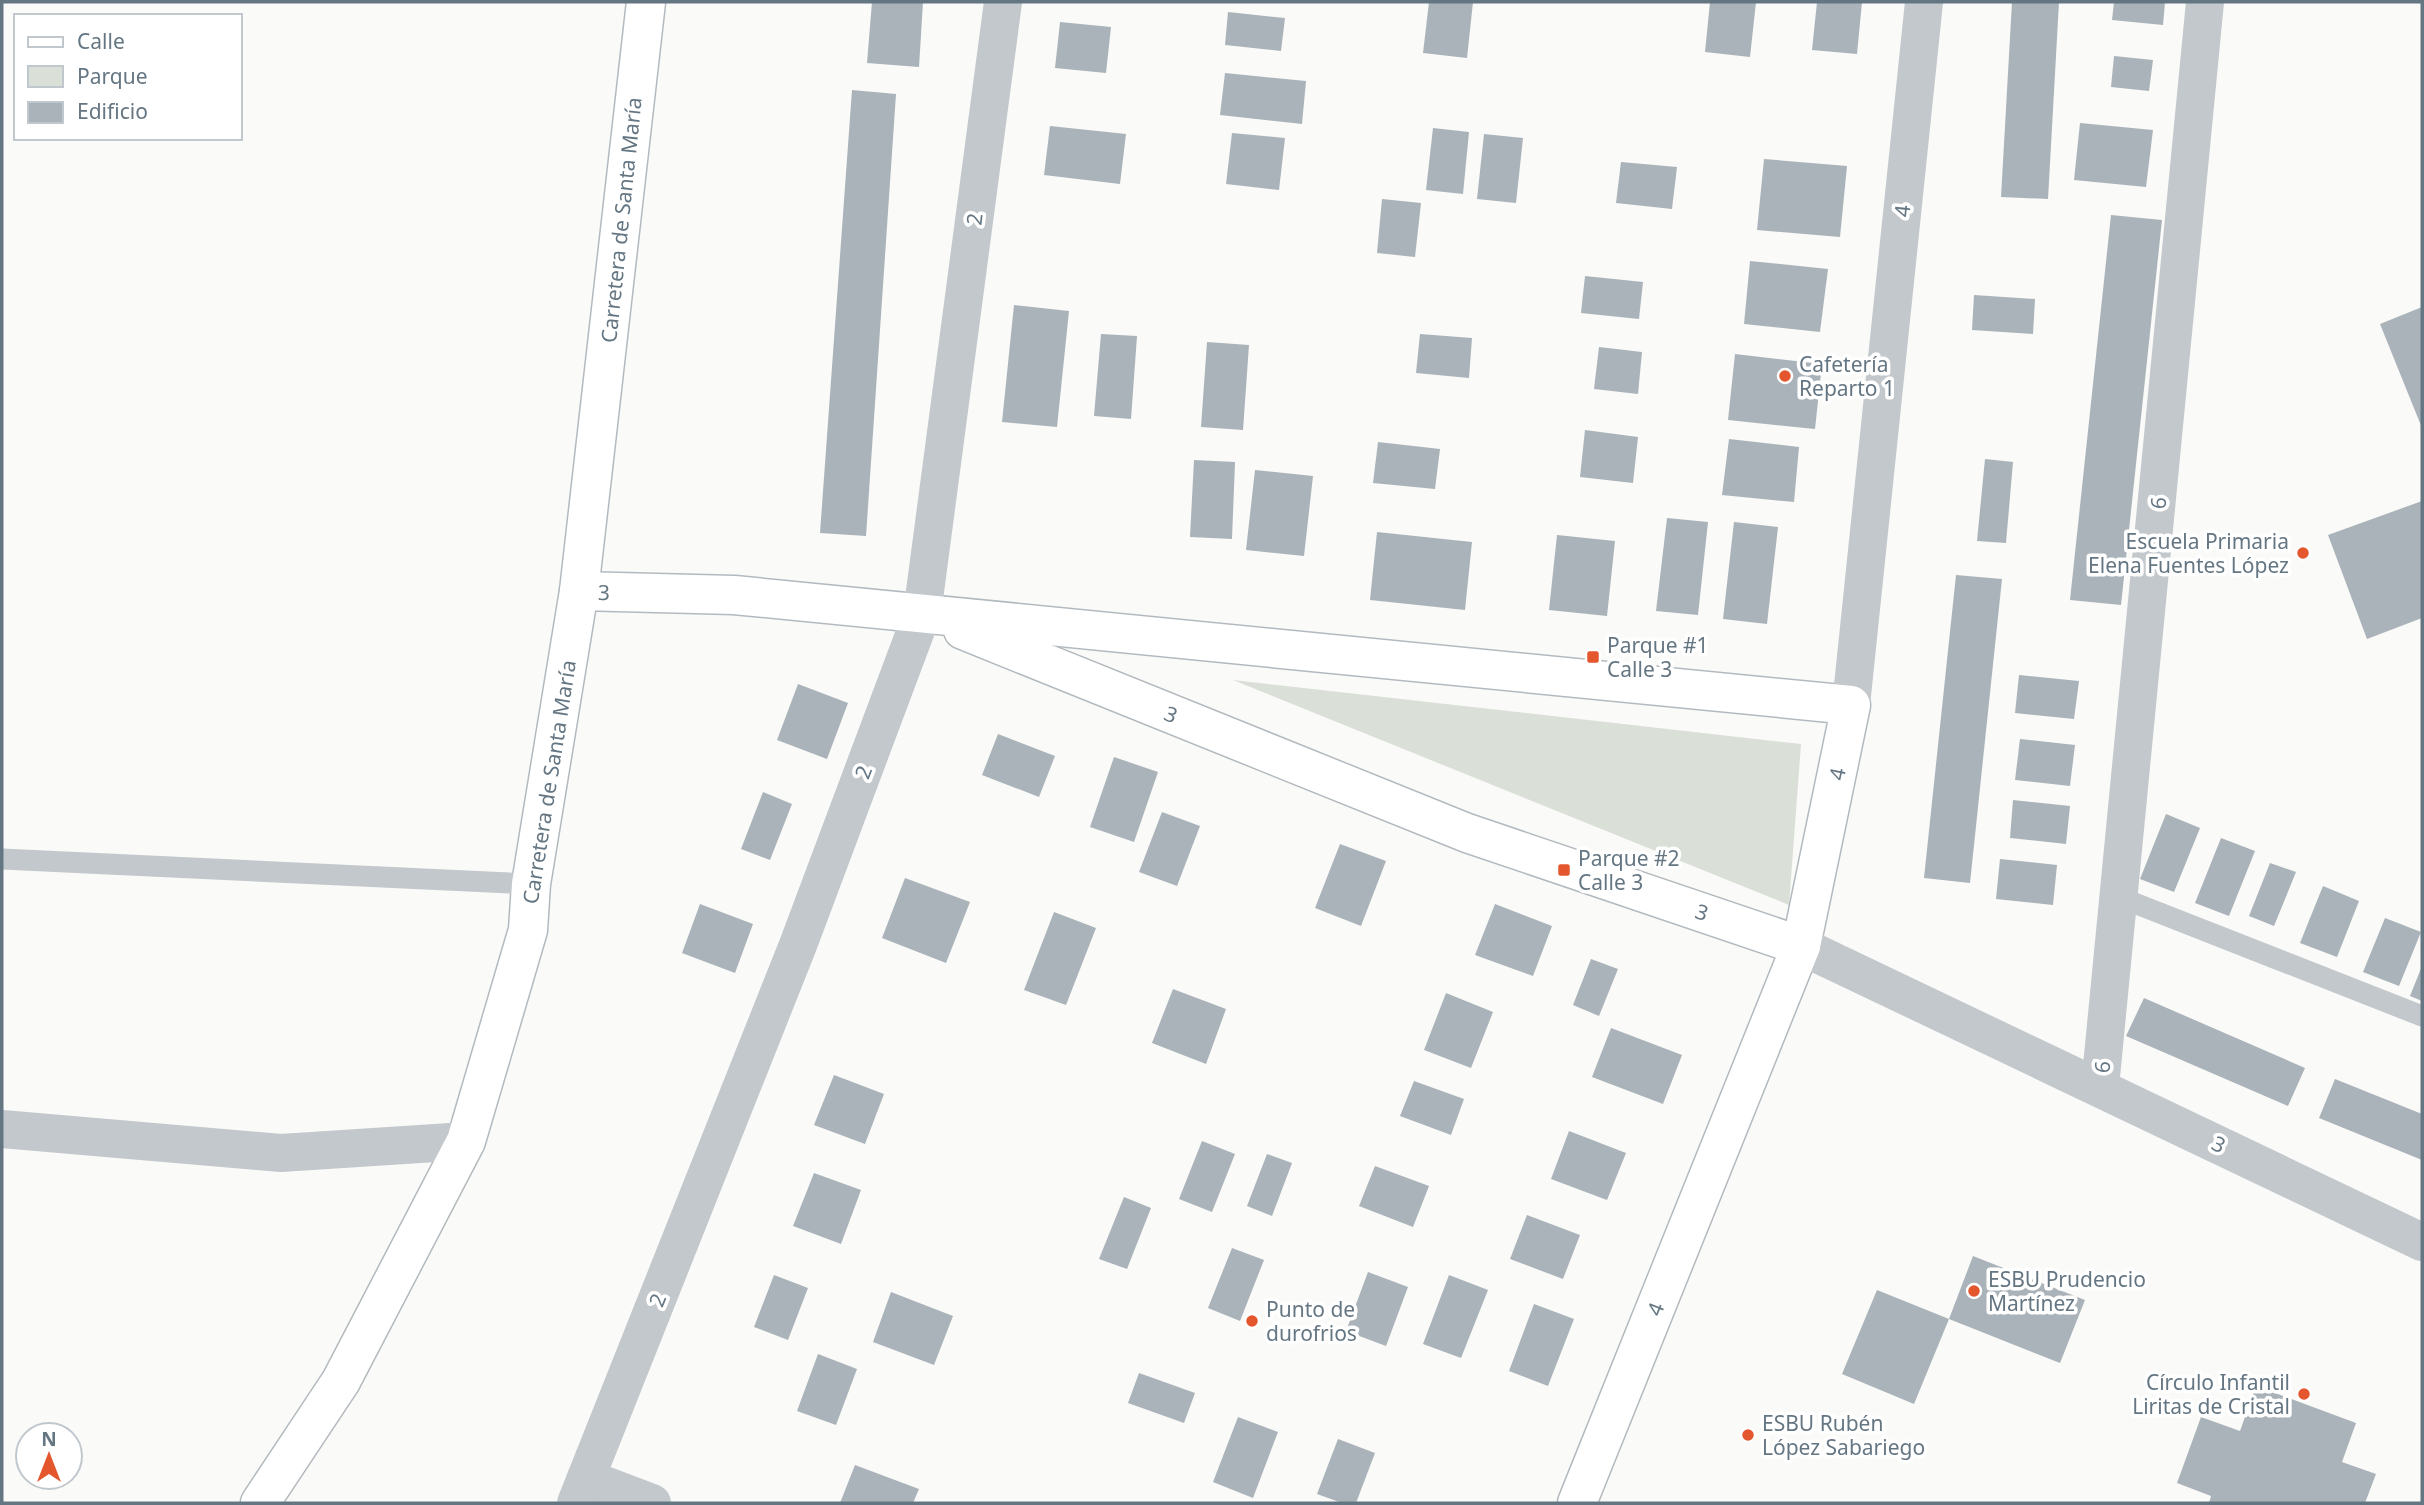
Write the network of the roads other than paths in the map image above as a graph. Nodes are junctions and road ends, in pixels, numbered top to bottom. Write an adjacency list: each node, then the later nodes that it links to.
1 (646, 2): 5 (street, Carretera de Santa María)
2 (1003, 2): 6 (street, 2)
3 (1924, 2): 7 (street, 4)
4 (2205, 2): 10 (street, 6)
5 (579, 592): 6 (street, 3); 9 (street, Carretera de Santa María)
6 (922, 614): 7 (street, 3); 11 (street, 3); 17 (street, 2)
7 (1851, 705): 11 (street, 4)
8 (2, 859): 9 (lane)
9 (531, 884): 15 (street, Carretera de Santa María)
10 (2119, 897): 12 (lane); 13 (street, 6)
11 (1801, 946): 13 (street, 3); 20 (street, 4)
12 (2422, 1016)
13 (2100, 1087): 16 (street, 3)
14 (2, 1129): 15 (street)
15 (466, 1141): 18 (street, Carretera de Santa María)
16 (2422, 1242)
17 (581, 1490): 19 (street)
18 (260, 1503)
19 (652, 1503)
20 (1577, 1503)

